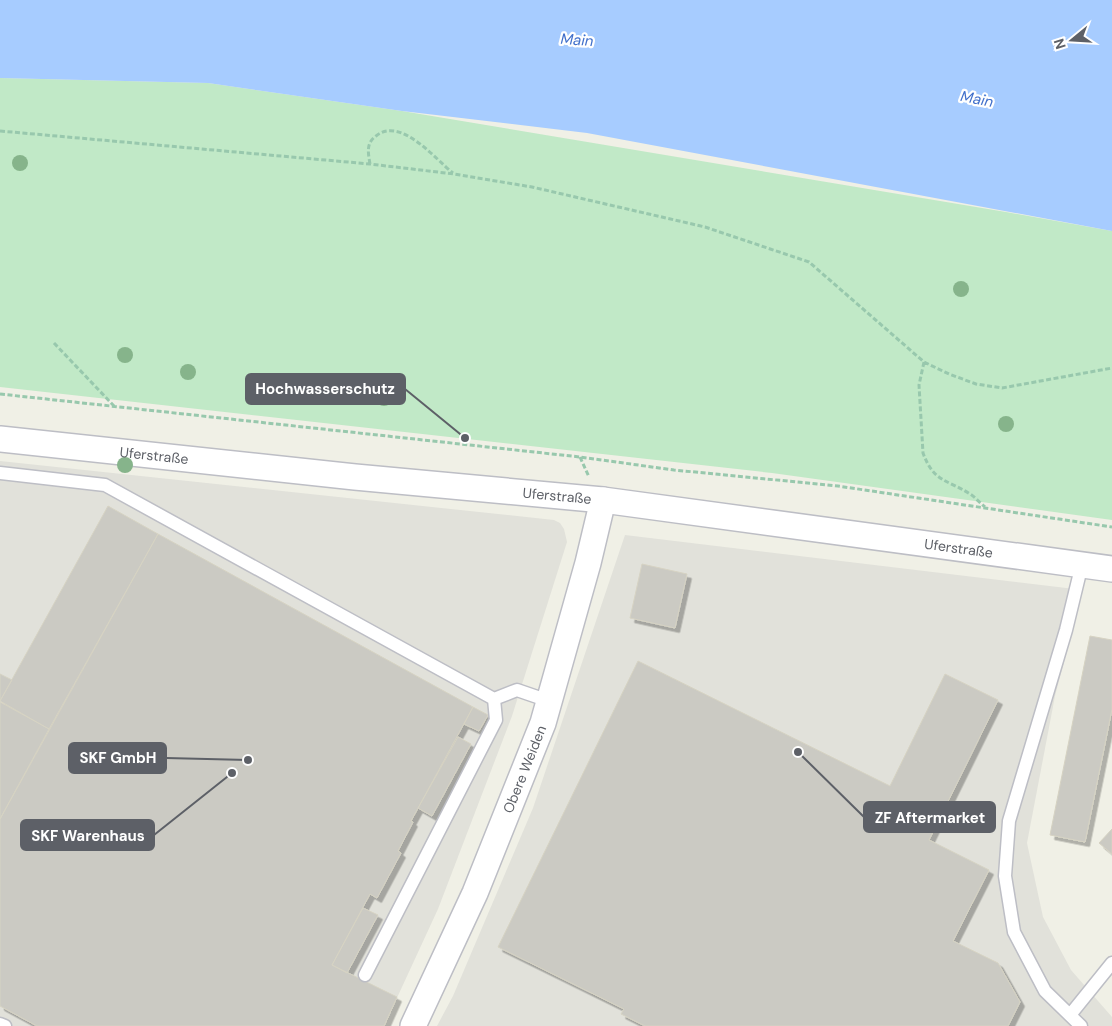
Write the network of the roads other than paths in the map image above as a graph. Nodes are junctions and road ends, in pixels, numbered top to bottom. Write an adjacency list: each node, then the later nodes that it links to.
1 (0, 439): 3 (street, Uferstraße)
2 (0, 473): 6 (lane)
3 (603, 500): 4 (street, Uferstraße); 7 (street, Obere Weiden)
4 (1082, 564): 5 (street, Uferstraße); 10 (lane)
5 (1112, 569)
6 (494, 699): 7 (lane); 9 (lane)
7 (549, 701): 13 (street, Obere Weiden)
8 (1112, 963): 10 (lane)
9 (365, 975)
10 (1070, 1015): 14 (lane)
11 (0, 1024): 12 (lane)
12 (4, 1026)
13 (413, 1026)
14 (1081, 1026)

